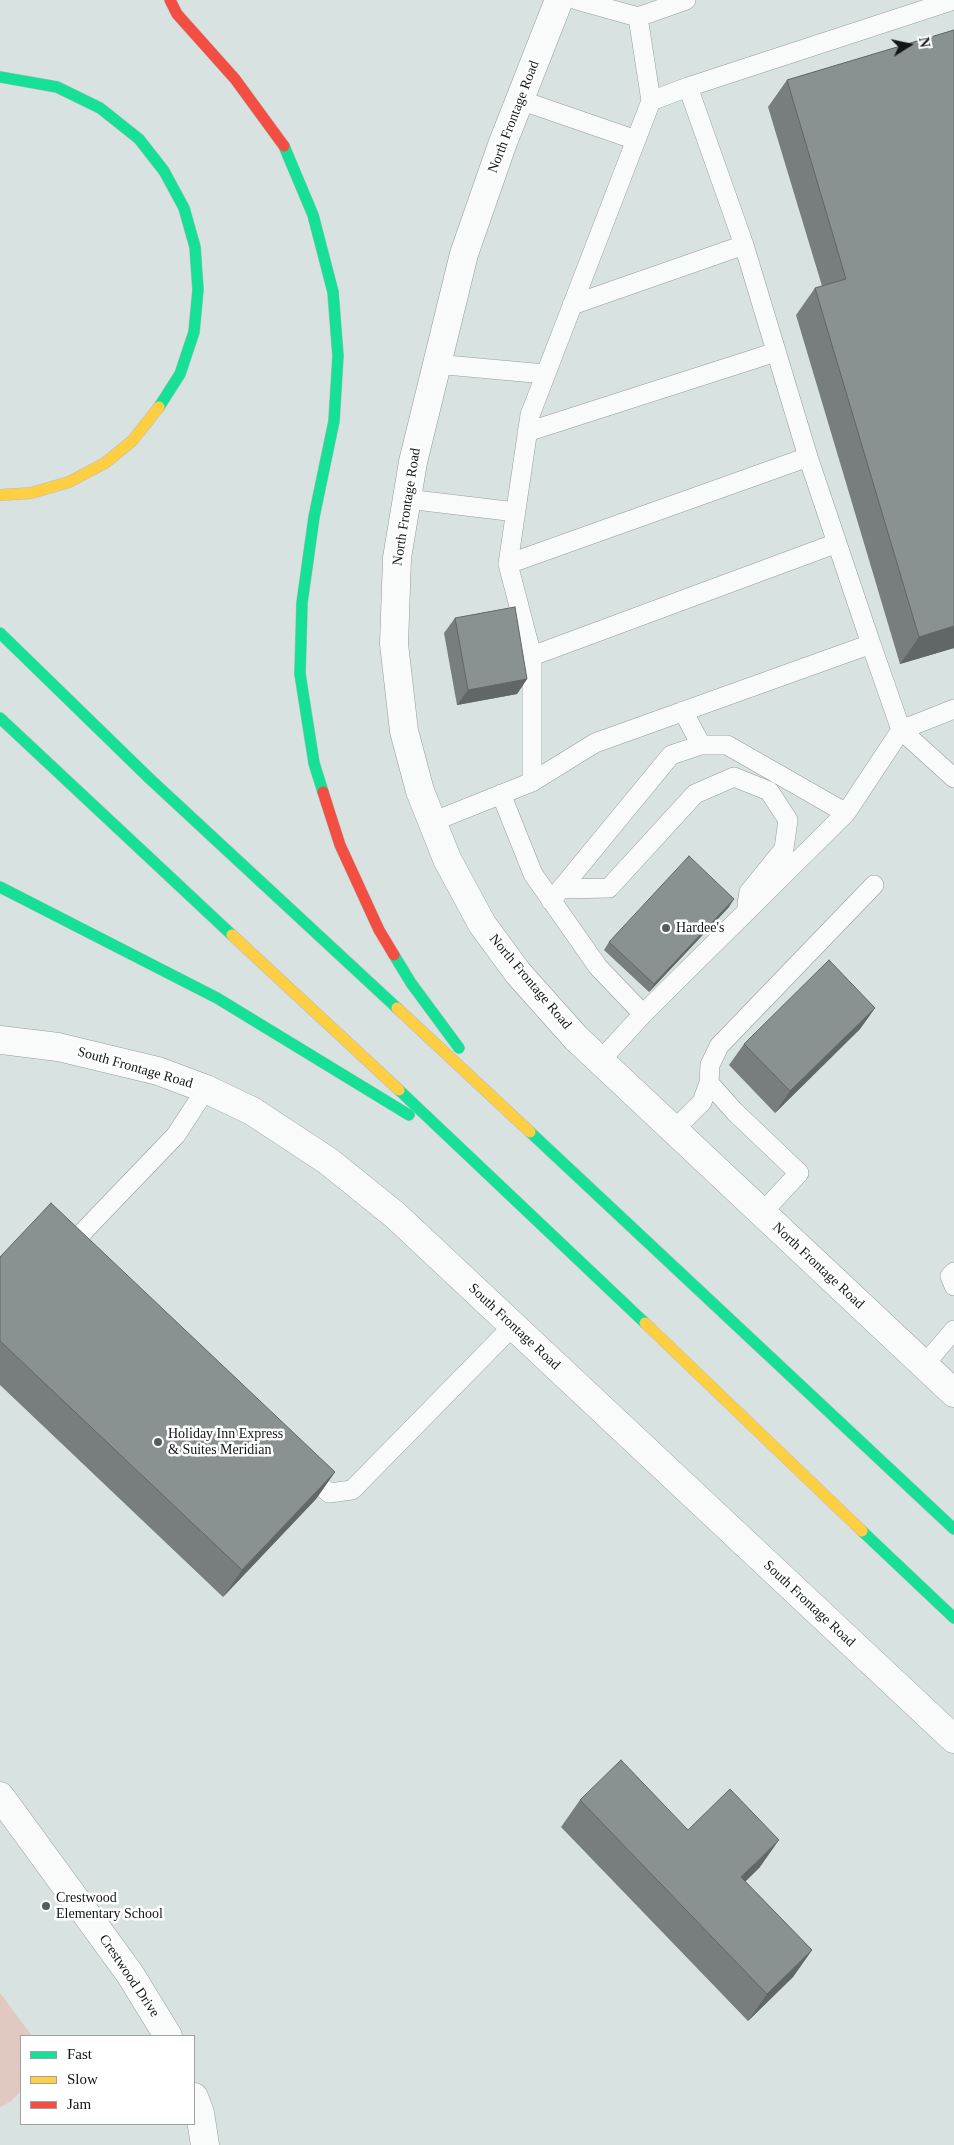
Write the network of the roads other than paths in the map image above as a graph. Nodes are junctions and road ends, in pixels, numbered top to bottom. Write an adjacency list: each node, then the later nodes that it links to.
1 (170, 0): 7 (highway)
2 (560, 0): 11 (street, North Frontage Road)
3 (577, 0): 8 (lane)
4 (686, 0): 8 (lane)
5 (954, 0): 10 (lane)
6 (156, 4): 7 (highway)
7 (177, 14): 48 (highway)
8 (638, 17): 12 (lane)
9 (0, 77): 21 (highway)
10 (688, 87): 12 (lane); 14 (lane)
11 (520, 100): 13 (lane); 17 (street, North Frontage Road)
12 (651, 101): 13 (lane)
13 (636, 140): 15 (lane)
14 (744, 245): 15 (lane); 16 (lane)
15 (572, 305): 18 (lane)
16 (776, 352): 19 (lane); 20 (lane)
17 (435, 364): 18 (lane); 22 (street, North Frontage Road)
18 (545, 374): 19 (lane)
19 (527, 432): 23 (lane)
20 (808, 457): 24 (lane); 25 (lane)
21 (0, 495)
22 (407, 499): 23 (lane); 38 (street, North Frontage Road)
23 (516, 512): 25 (lane)
24 (837, 543): 27 (lane); 28 (lane)
25 (508, 564): 28 (lane)
26 (0, 633): 48 (highway)
27 (871, 644): 30 (lane); 32 (lane)
28 (532, 656): 35 (lane)
29 (954, 709): 32 (lane)
30 (683, 711): 33 (lane); 35 (lane)
31 (0, 718): 50 (highway)
32 (901, 730): 34 (lane); 37 (lane)
33 (701, 745): 37 (lane); 41 (lane)
34 (954, 778)
35 (532, 782): 36 (lane)
36 (501, 794): 38 (lane); 41 (lane)
37 (846, 812): 42 (lane)
38 (432, 822): 45 (street, North Frontage Road)
39 (874, 884): 46 (lane)
40 (0, 887): 50 (highway)
41 (557, 895): 42 (lane); 43 (lane)
42 (745, 913): 43 (lane)
43 (643, 1014): 45 (lane)
44 (0, 1040): 47 (street, South Frontage Road)
45 (600, 1061): 49 (street, North Frontage Road)
46 (709, 1083): 49 (lane); 51 (lane)
47 (206, 1089): 52 (lane); 55 (street, South Frontage Road)
48 (496, 1100): 60 (highway)
49 (674, 1130): 51 (street, North Frontage Road)
50 (458, 1145): 61 (highway)
51 (762, 1213): 57 (street, North Frontage Road)
52 (84, 1272)
53 (954, 1272): 54 (lane)
54 (954, 1286)
55 (513, 1326): 59 (lane); 62 (street, South Frontage Road)
56 (954, 1330): 57 (lane)
57 (924, 1365): 58 (street, North Frontage Road)
58 (954, 1393)
59 (293, 1461)
60 (954, 1529)
61 (954, 1618)
62 (954, 1740)
63 (0, 1796): 64 (street, Crestwood Drive)
64 (167, 2035)
65 (195, 2100): 66 (street)
66 (205, 2145)

